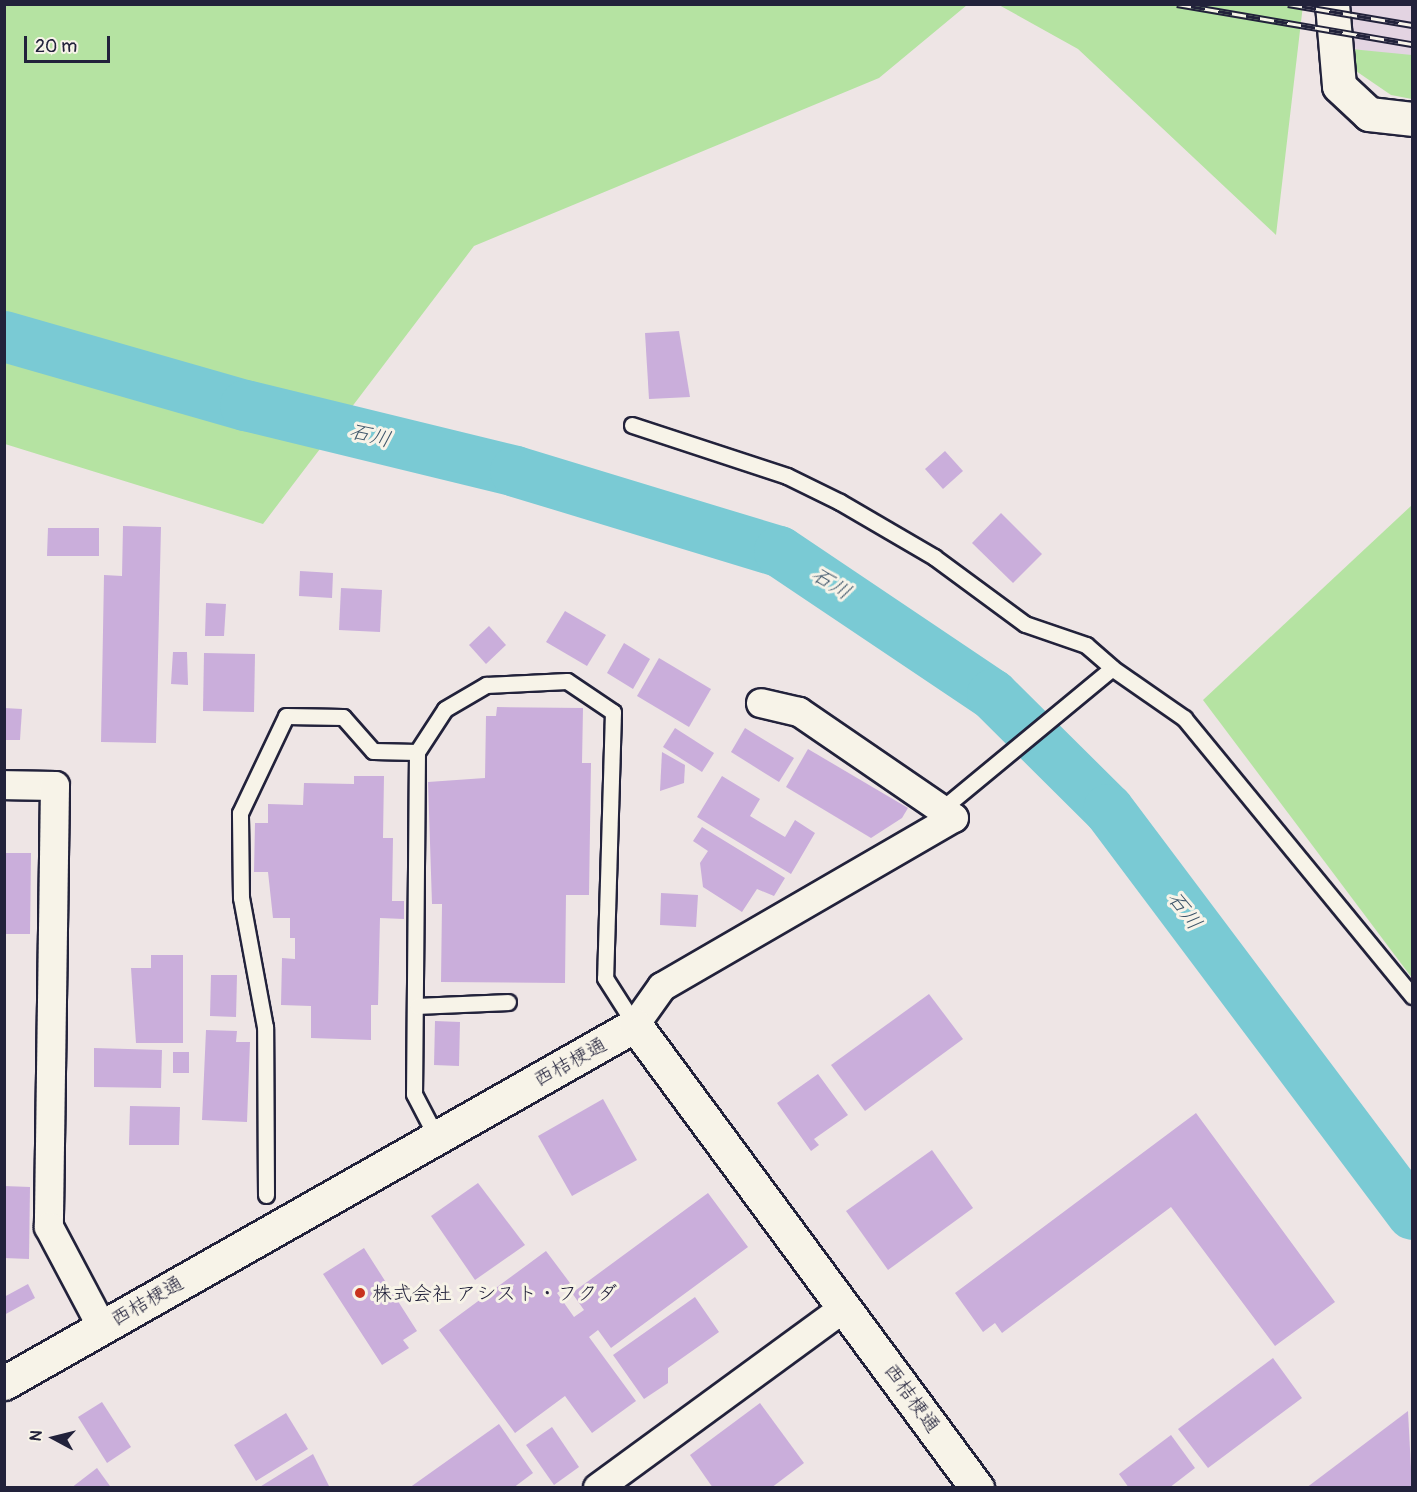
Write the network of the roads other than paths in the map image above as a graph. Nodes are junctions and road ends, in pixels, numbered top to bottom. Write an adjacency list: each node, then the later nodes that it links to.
1 (1332, 4): 2 (street)
2 (1413, 119)
3 (632, 425): 4 (lane)
4 (1112, 668): 8 (lane); 9 (lane)
5 (761, 703): 8 (street)
6 (417, 752): 11 (lane); 12 (lane); 14 (lane)
7 (4, 785): 16 (street)
8 (942, 808): 12 (street)
9 (1413, 996)
10 (508, 1002): 11 (lane)
11 (417, 1006): 13 (lane)
12 (635, 1025): 13 (street, 西桔梗通); 15 (street, 西桔梗通)
13 (436, 1136): 16 (street, 西桔梗通)
14 (266, 1195)
15 (845, 1307): 18 (street); 19 (street, 西桔梗通)
16 (102, 1327): 17 (street, 西桔梗通)
17 (4, 1383)
18 (598, 1488)
19 (977, 1488)

